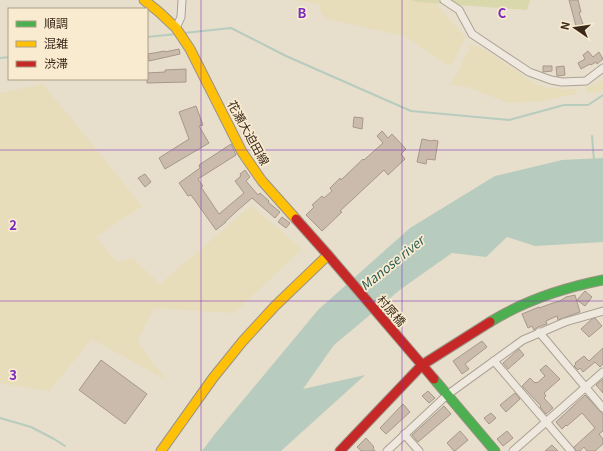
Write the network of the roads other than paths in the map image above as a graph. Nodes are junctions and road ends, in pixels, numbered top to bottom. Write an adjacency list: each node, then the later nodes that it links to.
1 (144, 0): 4 (street, 花瀬大迫田線)
2 (182, 0): 4 (street)
3 (444, 0): 5 (street)
4 (176, 28): 6 (street, 花瀬大迫田線)
5 (603, 68)
6 (329, 256): 11 (street, 村原橋); 18 (street)
7 (603, 280): 11 (street)
8 (603, 312): 9 (street)
9 (539, 332): 10 (street); 13 (street)
10 (494, 361): 14 (street); 16 (street)
11 (420, 363): 14 (street, 村原橋); 19 (street)
12 (603, 372): 13 (street)
13 (585, 387): 15 (street); 16 (street)
14 (447, 395): 17 (street); 22 (street, 村原橋)
15 (603, 408)
16 (546, 422): 23 (street); 24 (street)
17 (404, 434): 20 (street); 21 (street)
18 (161, 451)
19 (340, 451)
20 (387, 451)
21 (419, 451)
22 (494, 451)
23 (513, 451)
24 (571, 451)

